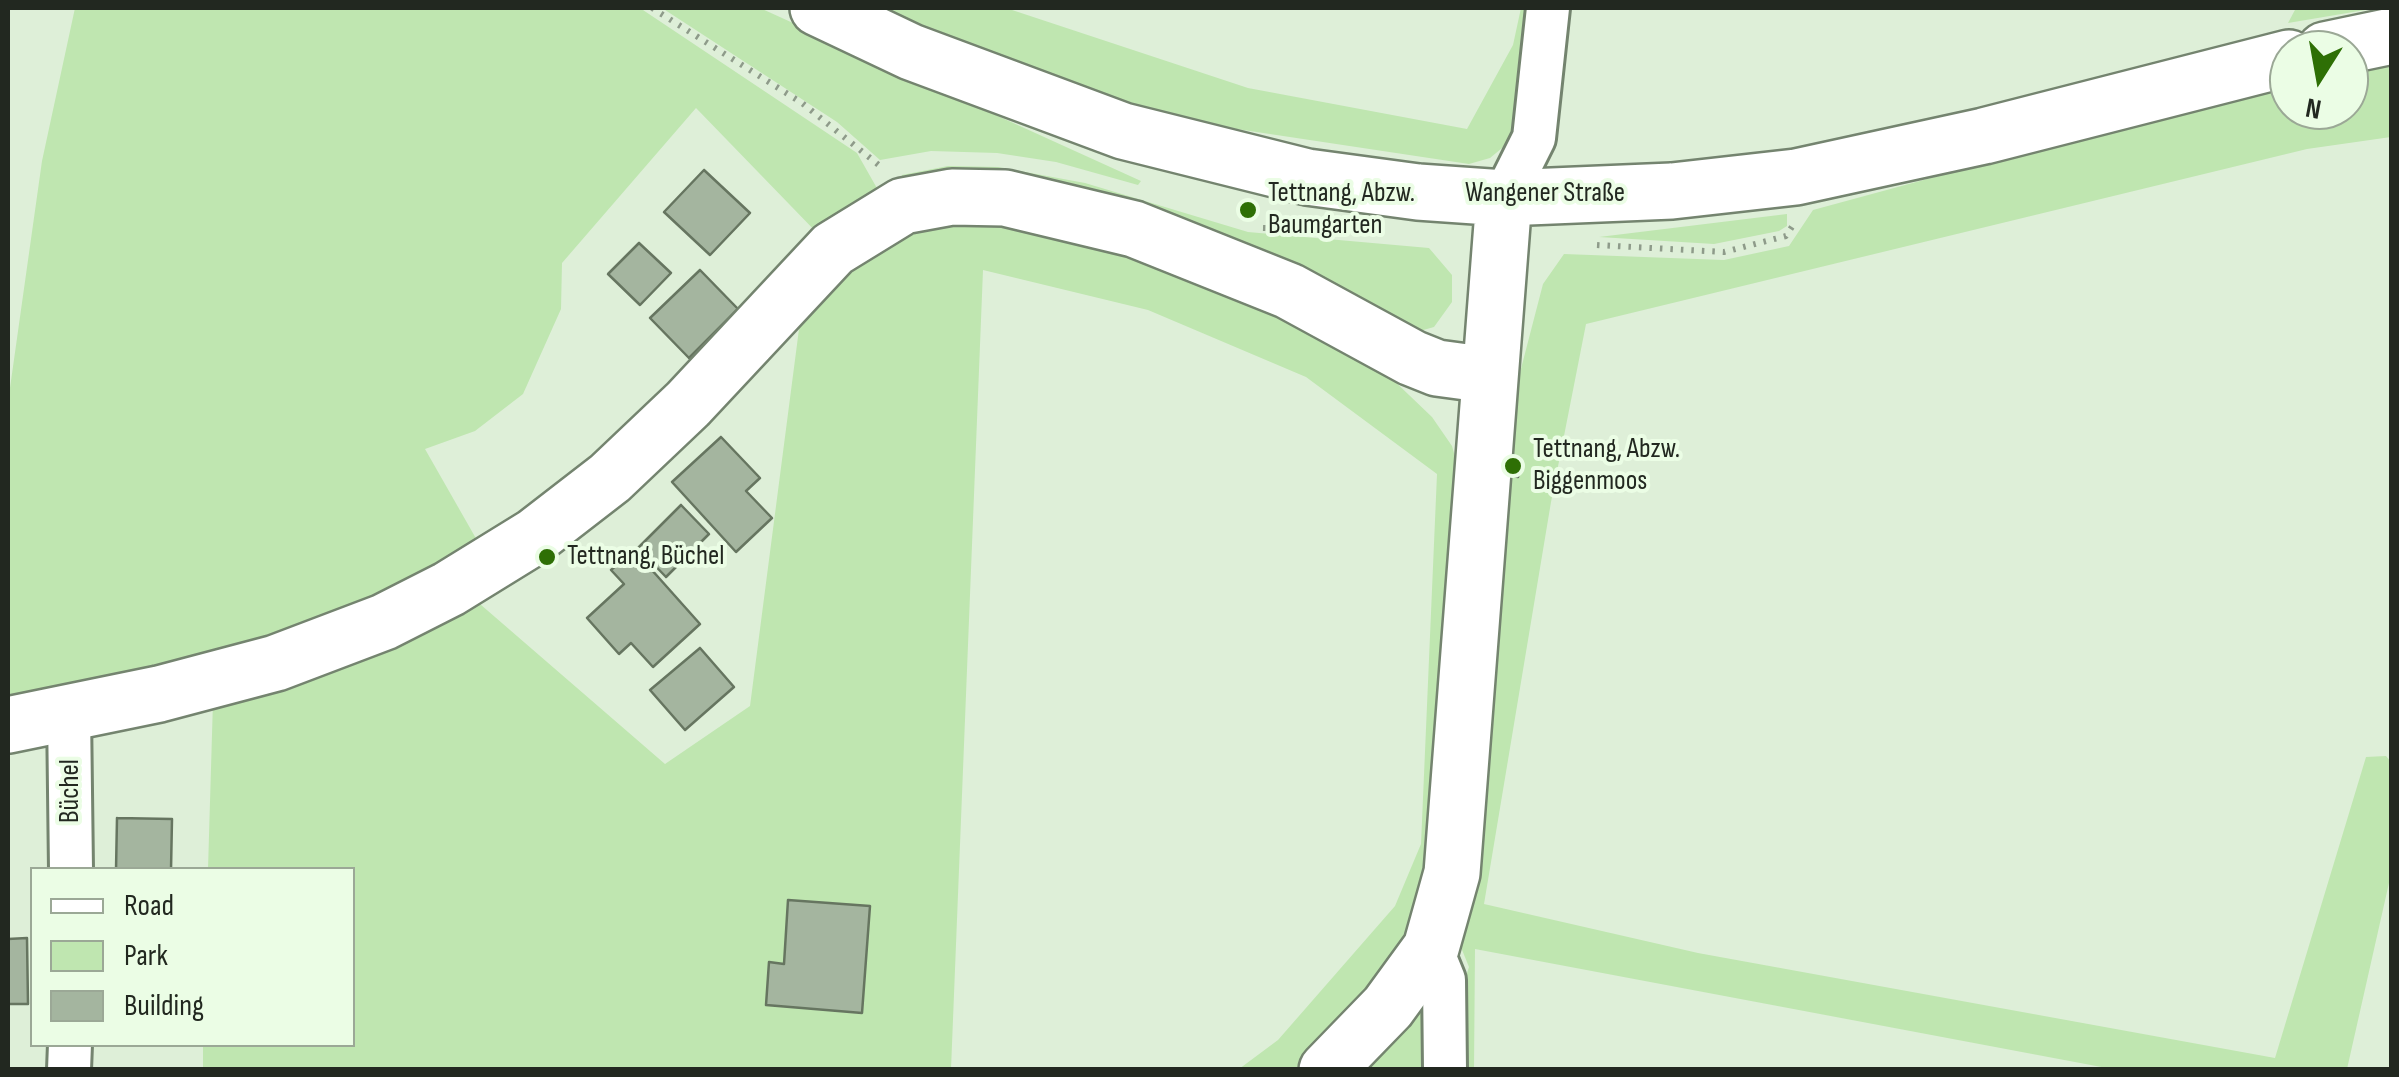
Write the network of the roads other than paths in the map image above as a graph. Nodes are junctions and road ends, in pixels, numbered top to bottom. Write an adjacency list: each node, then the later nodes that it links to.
1 (818, 8): 4 (main road, Wangener Straße)
2 (1548, 8): 4 (street)
3 (2269, 63): 4 (main road, Wangener Straße)
4 (1504, 198): 5 (main road)
5 (1489, 375): 6 (main road); 9 (main road)
6 (68, 712): 7 (main road); 8 (street, Büchel)
7 (8, 724)
8 (71, 867)
9 (1430, 948): 10 (main road); 11 (street)
10 (1327, 1070)
11 (1446, 1070)

